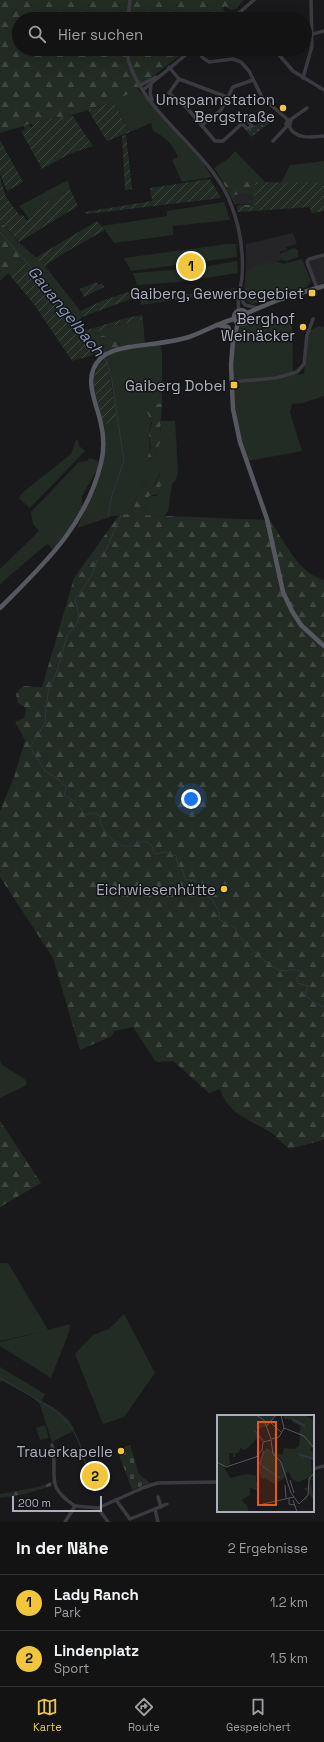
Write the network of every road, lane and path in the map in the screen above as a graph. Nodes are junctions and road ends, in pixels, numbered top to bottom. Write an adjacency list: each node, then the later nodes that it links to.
1 (130, 0): 4 (street)
2 (254, 0): 5 (street)
3 (311, 0): 6 (street)
4 (129, 12)
5 (243, 12)
6 (311, 12)
7 (324, 31): 8 (street)
8 (312, 34)
9 (128, 56): 20 (street)
10 (183, 56): 14 (street)
11 (202, 56): 18 (street)
12 (280, 56): 16 (street)
13 (310, 56): 16 (street)
14 (169, 67): 15 (street); 17 (street)
15 (160, 75): 19 (street); 20 (street)
16 (303, 78): 22 (street)
17 (179, 79): 23 (street); 30 (street)
18 (253, 80): 23 (street); 28 (street)
19 (151, 84): 21 (street); 24 (street)
20 (139, 86): 21 (street)
21 (143, 90): 24 (street)
22 (324, 90)
23 (227, 97): 30 (street)
24 (152, 102): 37 (street)
25 (307, 108): 28 (street)
26 (244, 115): 27 (street)
27 (247, 119): 29 (street); 29 (street)
28 (289, 120): 31 (street)
29 (242, 123): 30 (street)
30 (202, 125)
31 (289, 126): 32 (street); 33 (street)
32 (324, 136)
33 (273, 141)
34 (324, 255): 36 (street)
35 (324, 286): 36 (main road)
36 (317, 288): 38 (main road)
37 (240, 294): 38 (street); 39 (street)
38 (259, 308): 40 (main road)
39 (239, 310): 40 (main road); 42 (main road)
40 (247, 313): 43 (main road)
41 (313, 318): 46 (street)
42 (234, 319): 43 (main road); 44 (main road)
43 (238, 323): 45 (main road)
44 (216, 325): 45 (main road); 47 (main road)
45 (233, 339): 46 (main road)
46 (232, 382): 48 (main road)
47 (0, 608)
48 (324, 646)
49 (52, 1445): 56 (street)
50 (324, 1466): 51 (street)
51 (314, 1468)
52 (217, 1482): 54 (street)
53 (158, 1497): 57 (street)
54 (116, 1500): 58 (street); 59 (street)
55 (167, 1504): 57 (street)
56 (76, 1506): 58 (street); 60 (street)
57 (161, 1507): 59 (street)
58 (98, 1508): 61 (street)
59 (155, 1509): 62 (street)
60 (65, 1522)
61 (108, 1522)
62 (158, 1522)

